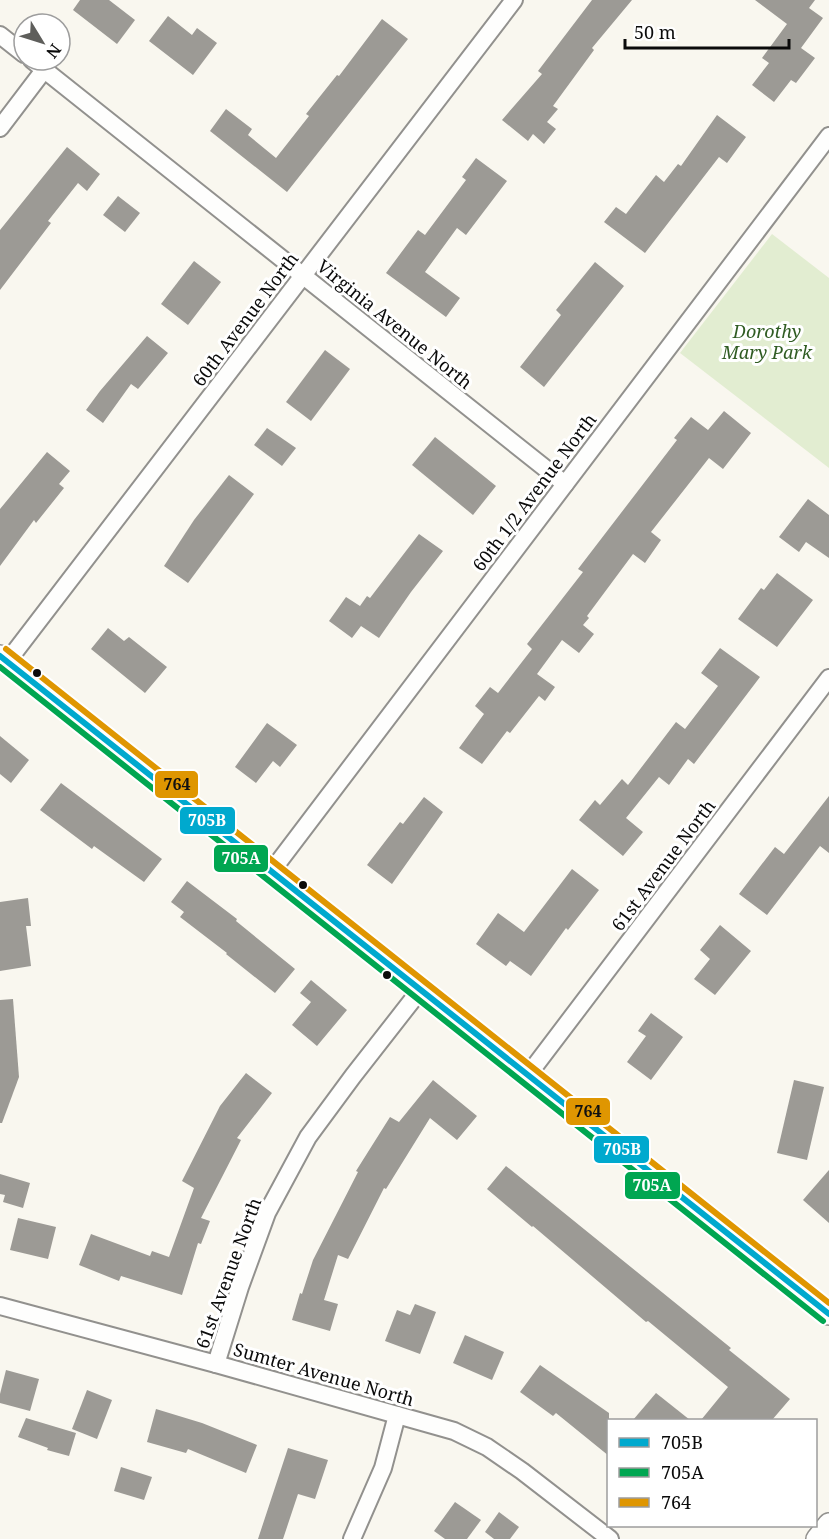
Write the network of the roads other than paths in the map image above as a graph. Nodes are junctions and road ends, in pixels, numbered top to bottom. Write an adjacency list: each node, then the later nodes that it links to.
1 (514, 0): 8 (street, 60th Avenue North)
2 (0, 35): 3 (street)
3 (12, 44)
4 (34, 72): 6 (street)
5 (47, 72): 8 (street, Virginia Avenue North)
6 (0, 128)
7 (829, 136): 9 (street, 60th 1/2 Avenue North)
8 (303, 275): 9 (street, Virginia Avenue North); 10 (street, 60th Avenue North)
9 (565, 484): 12 (street, 60th 1/2 Avenue North)
10 (4, 659): 12 (street)
11 (827, 685): 14 (street, 61st Avenue North)
12 (271, 872): 13 (street)
13 (421, 989): 14 (street); 17 (street, 61st Avenue North)
14 (528, 1075): 16 (street)
15 (0, 1306): 17 (street, Sumter Avenue North)
16 (829, 1314)
17 (216, 1364): 18 (street, Sumter Avenue North)
18 (397, 1415): 20 (street); 21 (street, Sumter Avenue North)
19 (829, 1524): 22 (street)
20 (352, 1539)
21 (610, 1539)
22 (817, 1539)

